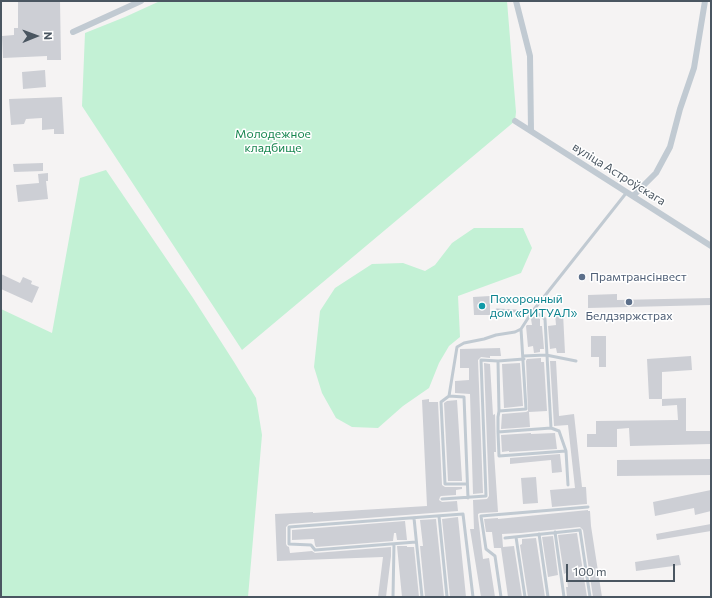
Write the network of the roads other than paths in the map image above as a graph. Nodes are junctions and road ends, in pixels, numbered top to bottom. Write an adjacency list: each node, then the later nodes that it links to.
1 (141, 1): 4 (street)
2 (516, 1): 6 (street)
3 (706, 1): 8 (street)
4 (73, 32)
5 (515, 121): 6 (street, вуліца Астроўскага)
6 (531, 131): 7 (street, вуліца Астроўскага)
7 (627, 192): 8 (street, вуліца Астроўскага); 11 (lane)
8 (633, 196): 9 (street, вуліца Астроўскага)
9 (711, 246)
10 (497, 310): 11 (lane)
11 (532, 312): 12 (lane); 13 (lane)
12 (522, 329): 14 (lane); 17 (lane)
13 (546, 355): 14 (lane); 16 (lane); 19 (lane)
14 (524, 357): 15 (lane); 18 (lane)
15 (498, 361): 18 (lane); 24 (lane)
16 (576, 361)
17 (449, 396): 22 (lane); 22 (lane)
18 (500, 411): 20 (lane)
19 (551, 428): 20 (lane); 21 (lane)
20 (498, 432): 21 (lane)
21 (566, 450): 23 (lane)
22 (467, 484): 24 (lane)
23 (568, 485)
24 (468, 498): 25 (lane)
25 (442, 499)
26 (588, 507): 39 (lane)
27 (439, 516): 28 (lane); 37 (lane); 38 (lane)
28 (414, 518): 33 (lane); 34 (lane)
29 (555, 532): 30 (lane); 42 (lane); 43 (lane)
30 (539, 534): 31 (lane); 41 (lane)
31 (516, 537): 32 (lane); 40 (lane)
32 (505, 538)
33 (416, 542): 34 (lane); 36 (lane)
34 (394, 544): 35 (lane)
35 (393, 597)
36 (422, 597)
37 (447, 597)
38 (473, 597)
39 (501, 597)
40 (525, 597)
41 (548, 597)
42 (564, 597)
43 (590, 597)

